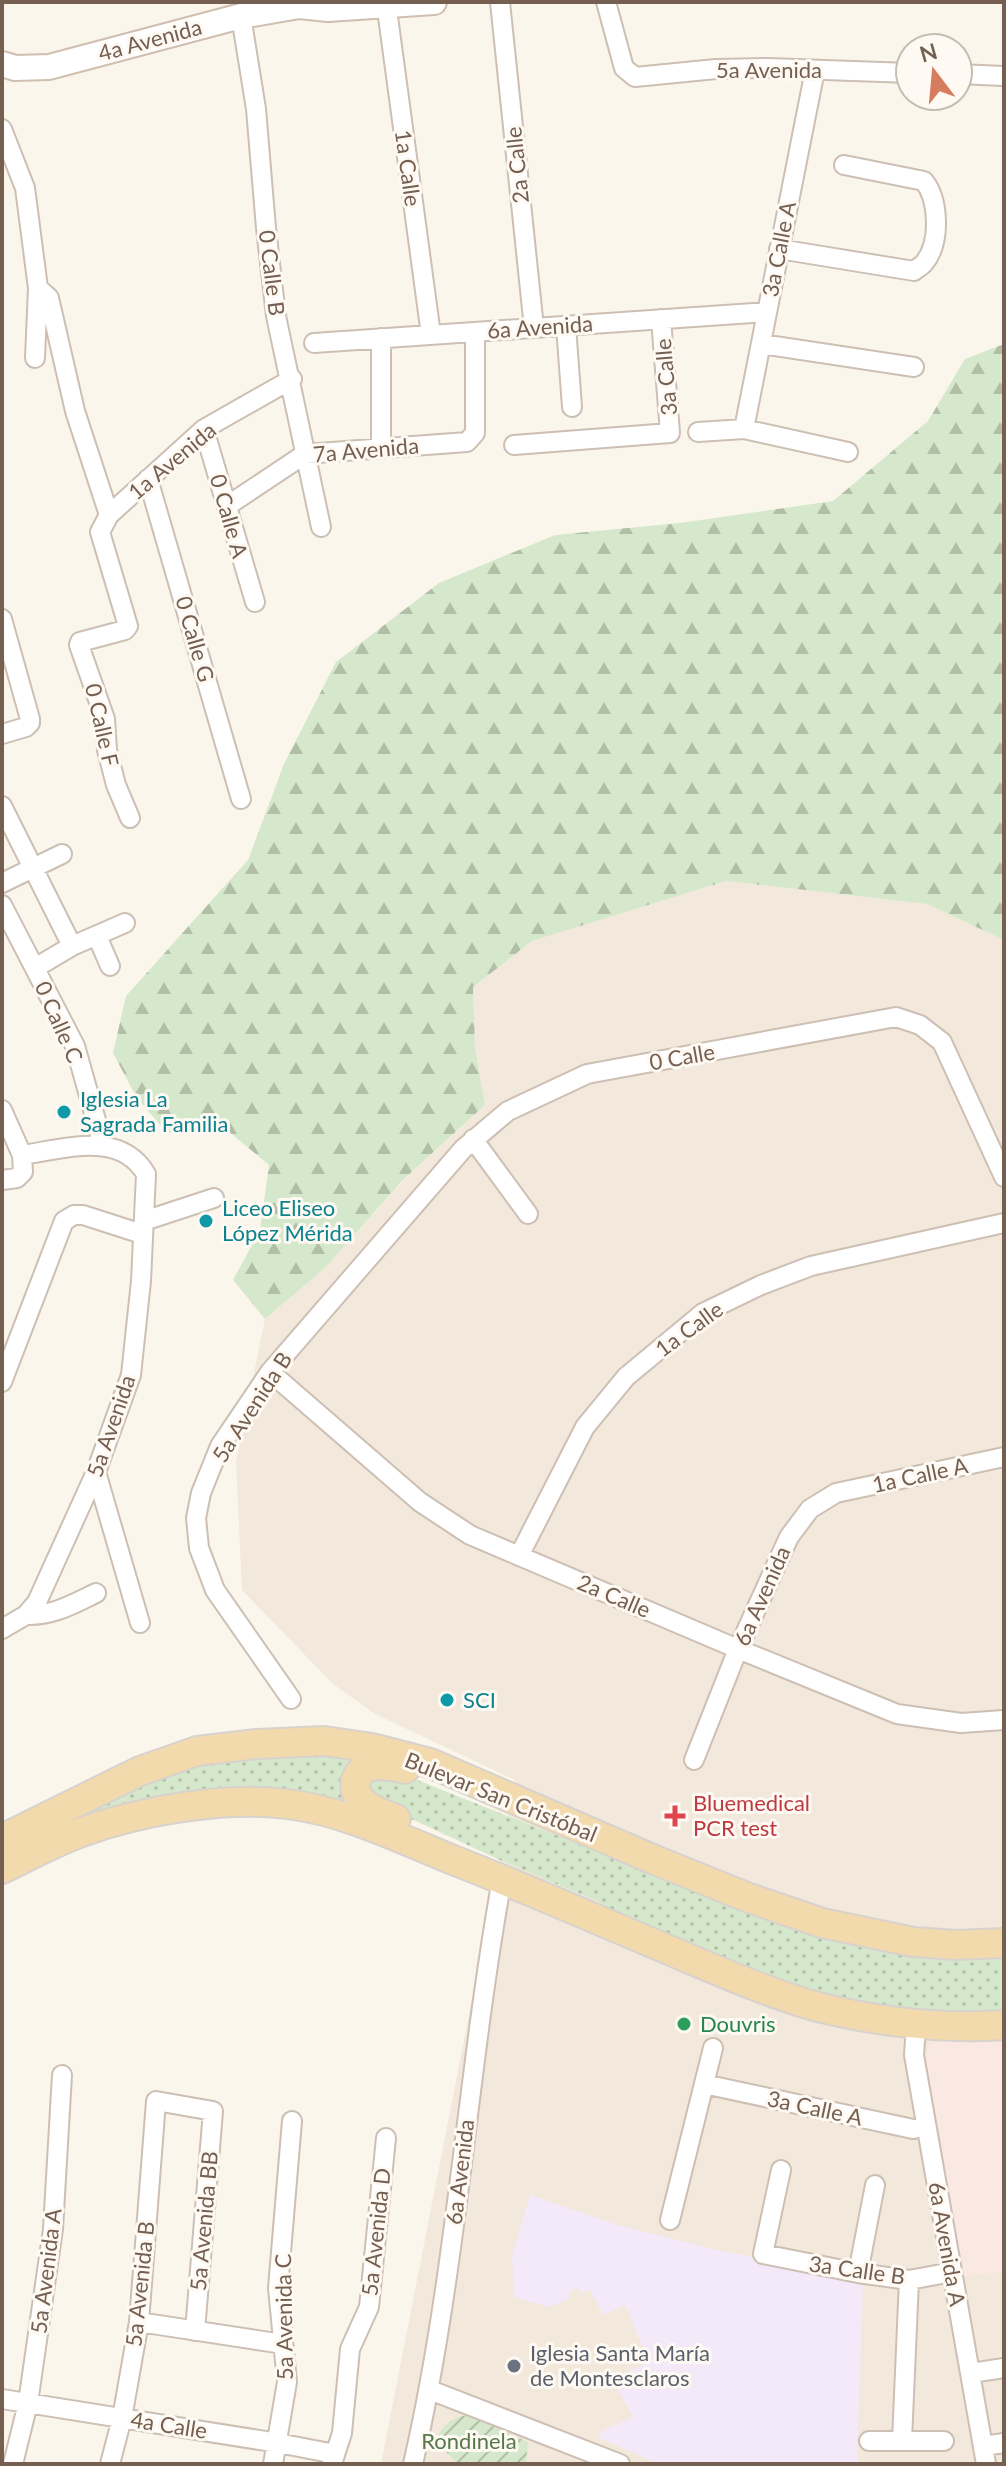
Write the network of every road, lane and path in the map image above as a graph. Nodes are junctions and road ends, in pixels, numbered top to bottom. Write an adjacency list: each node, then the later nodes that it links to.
1 (434, 2): 5 (street, 4a Avenida)
2 (500, 2): 19 (street, 2a Calle)
3 (606, 2): 8 (street, 5a Avenida)
4 (305, 4): 5 (street, 4a Avenida); 6 (street, 4a Avenida)
5 (387, 4): 21 (street, 1a Calle)
6 (241, 16): 7 (street, 4a Avenida); 27 (street, 0 Calle B)
7 (2, 64)
8 (815, 70): 9 (street, 5a Avenida); 14 (street, 3a Calle A)
9 (894, 72)
10 (974, 75): 11 (street)
11 (1004, 76)
12 (2, 129): 15 (street, 0 Calle F)
13 (844, 165): 14 (street)
14 (779, 249): 16 (street, 3a Calle A)
15 (38, 288): 25 (street, 0 Calle F); 38 (street, 0 Calle F)
16 (767, 312): 17 (street, 6a Avenida); 24 (street, 3a Calle A)
17 (661, 319): 18 (street, 6a Avenida); 32 (street, 3a Calle)
18 (566, 326): 19 (street, 6a Avenida); 28 (street)
19 (534, 328): 20 (street, 6a Avenida)
20 (475, 332): 21 (street, 6a Avenida); 33 (street, 7a Avenida)
21 (431, 335): 22 (street, 6a Avenida)
22 (381, 338): 23 (street, 6a Avenida); 33 (street)
23 (314, 343)
24 (761, 344): 26 (street); 30 (street, 3a Calle A)
25 (35, 358)
26 (914, 367)
27 (292, 379): 29 (street, 1a Avenida); 35 (street, 0 Calle B)
28 (572, 407)
29 (204, 429): 36 (street, 1a Avenida); 37 (street, 0 Calle A)
30 (744, 429): 31 (street); 34 (street)
31 (698, 432)
32 (514, 445)
33 (381, 447): 35 (street, 7a Avenida)
34 (848, 452)
35 (305, 454): 37 (street, 7a Avenida); 39 (street, 0 Calle B)
36 (148, 479): 38 (street, 1a Avenida); 43 (street, 0 Calle G)
37 (227, 506): 40 (street, 0 Calle A)
38 (105, 521): 45 (street, 0 Calle F)
39 (321, 527)
40 (255, 602)
41 (2, 619): 42 (street)
42 (2, 734)
43 (241, 799)
44 (2, 806): 47 (street)
45 (130, 818)
46 (62, 854): 47 (street)
47 (32, 868): 48 (street); 52 (street)
48 (2, 883)
49 (2, 907): 54 (street, 0 Calle C)
50 (125, 923): 51 (street)
51 (97, 936): 52 (street); 53 (street)
52 (72, 946): 54 (street)
53 (110, 966)
54 (35, 968): 57 (street, 0 Calle C)
55 (2, 1110): 58 (street)
56 (468, 1144): 59 (street, 0 Calle); 62 (street); 65 (street, 5a Avenida B)
57 (103, 1145): 58 (street); 64 (street, 5a Avenida)
58 (22, 1155): 60 (street)
59 (1004, 1177)
60 (2, 1180)
61 (214, 1198): 64 (street)
62 (528, 1214)
63 (1004, 1223): 70 (street, 1a Calle)
64 (143, 1227): 66 (street); 68 (street, 5a Avenida)
65 (270, 1372): 70 (street, 2a Calle); 76 (street, 5a Avenida B)
66 (2, 1382)
67 (1004, 1457): 69 (street, 1a Calle A)
68 (96, 1472): 72 (street, 5a Avenida); 73 (street)
69 (836, 1493): 75 (street, 6a Avenida)
70 (519, 1556): 75 (street, 2a Calle)
71 (96, 1593): 72 (street)
72 (26, 1615): 74 (street)
73 (140, 1623)
74 (2, 1629)
75 (738, 1649): 77 (street, 2a Calle); 78 (street, 6a Avenida)
76 (291, 1699)
77 (1004, 1720)
78 (694, 1760)
79 (93, 1793): 80 (main road, Bulevar San Cristóbal); 81 (main road); 82 (main road, Bulevar San Cristóbal)
80 (2, 1839)
81 (2, 1851)
82 (650, 1858): 85 (main road, Bulevar San Cristóbal); 86 (main road)
83 (2, 1869): 84 (main road)
84 (502, 1879): 86 (main road); 107 (street, 6a Avenida)
85 (1004, 1943)
86 (657, 1945): 87 (main road)
87 (916, 2025): 88 (main road); 94 (street, 6a Avenida A)
88 (1004, 2025)
89 (713, 2048): 91 (street)
90 (62, 2075): 109 (street, 5a Avenida A)
91 (704, 2084): 94 (street, 3a Calle A); 98 (street)
92 (156, 2101): 102 (street, 5a Avenida B); 103 (street, 5a Avenida BB)
93 (292, 2121): 104 (street, 5a Avenida C)
94 (926, 2126): 99 (street, 6a Avenida A)
95 (386, 2138): 117 (street, 5a Avenida D)
96 (781, 2170): 100 (street, 3a Calle B)
97 (875, 2185): 100 (street)
98 (670, 2220)
99 (952, 2272): 101 (street, 3a Calle B); 106 (street, 6a Avenida A)
100 (858, 2273): 101 (street, 3a Calle B)
101 (909, 2280): 112 (street)
102 (139, 2322): 103 (street); 110 (street, 5a Avenida B)
103 (195, 2331): 104 (street)
104 (283, 2344): 114 (street, 5a Avenida C)
105 (1004, 2368): 106 (street)
106 (971, 2373): 116 (street, 6a Avenida A)
107 (430, 2390): 121 (street, 6a Avenida); 122 (street)
108 (2, 2399): 109 (street, 4a Calle)
109 (28, 2403): 110 (street, 4a Calle); 118 (street, 5a Avenida A)
110 (122, 2418): 114 (street, 4a Calle); 119 (street, 5a Avenida B)
111 (869, 2441): 112 (street)
112 (902, 2441): 113 (street)
113 (944, 2441)
114 (278, 2443): 117 (street, 4a Calle); 120 (street, 5a Avenida C)
115 (1004, 2443): 116 (street)
116 (984, 2455)
117 (333, 2459)
118 (13, 2464)
119 (110, 2464)
120 (273, 2464)
121 (413, 2464)
122 (620, 2464)

